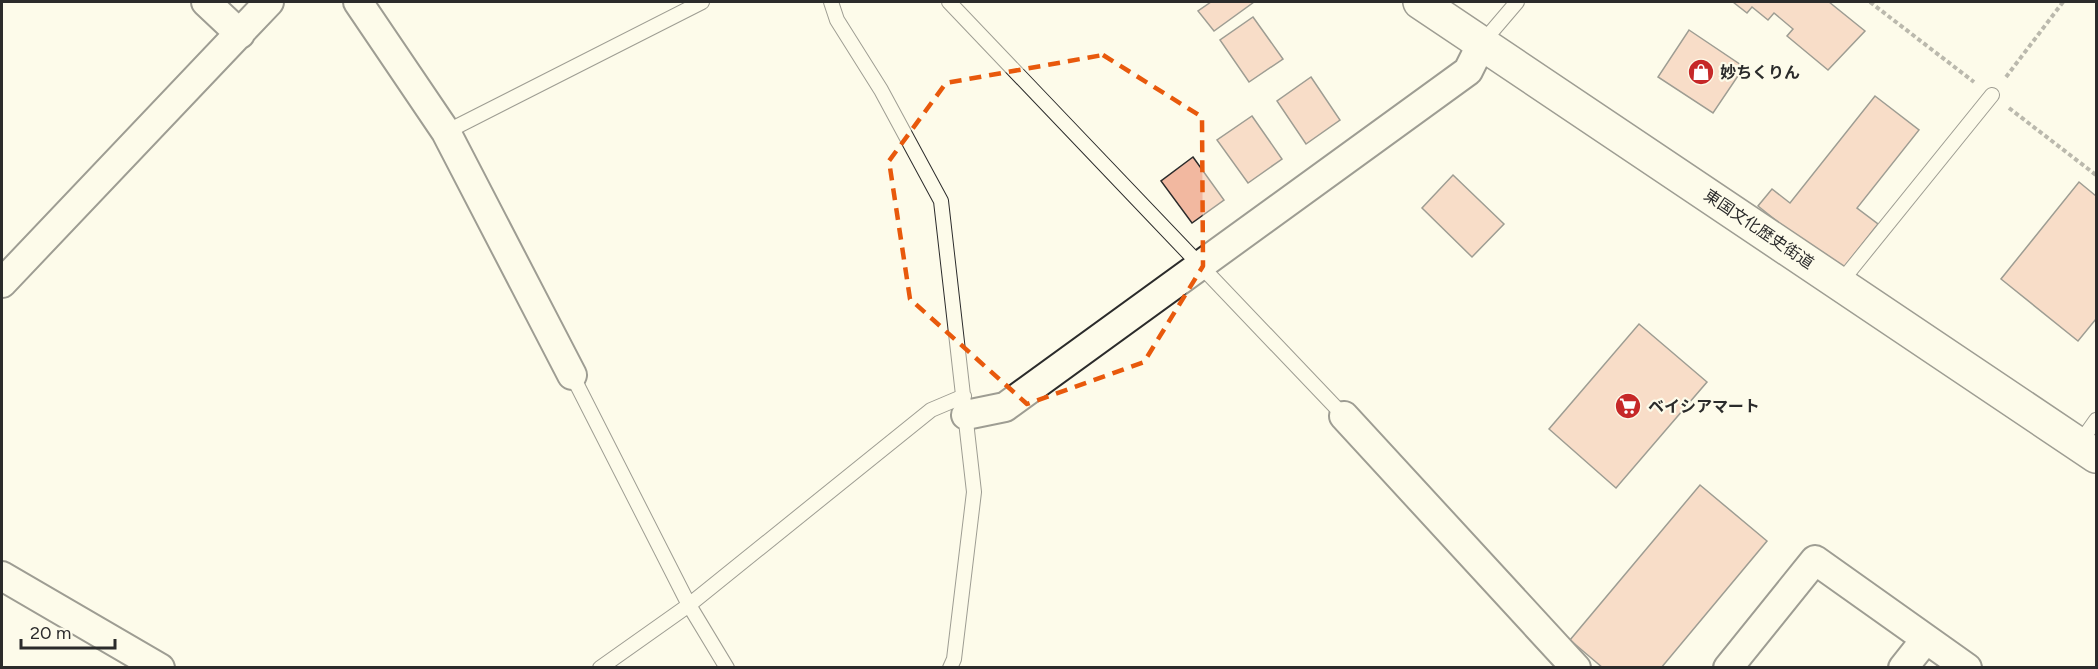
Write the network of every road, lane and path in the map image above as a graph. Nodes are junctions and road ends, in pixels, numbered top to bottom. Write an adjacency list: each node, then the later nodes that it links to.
1 (206, 2): 11 (street)
2 (269, 2): 11 (street)
3 (358, 2): 14 (street)
4 (702, 2): 14 (lane)
5 (831, 2): 20 (lane)
6 (949, 2): 16 (lane)
7 (1420, 2): 12 (highway, 東国文化歴史街道)
8 (1517, 2): 12 (lane)
9 (1870, 2): 13 (path)
10 (2063, 2): 13 (path)
11 (240, 34): 17 (street)
12 (1482, 43): 16 (street); 18 (highway, 東国文化歴史街道)
13 (1992, 96): 15 (path); 18 (lane)
14 (446, 132): 19 (street)
15 (2097, 175)
16 (1202, 267): 20 (street); 21 (lane)
17 (2, 283)
18 (1840, 283): 22 (highway, 東国文化歴史街道)
19 (572, 375): 24 (lane)
20 (965, 405): 24 (lane); 29 (lane)
21 (1344, 416): 30 (street)
22 (2091, 440)
23 (2, 576): 26 (street)
24 (689, 605): 27 (lane); 28 (lane)
25 (1926, 639): 31 (street); 32 (street); 33 (street)
26 (160, 668)
27 (600, 668)
28 (727, 668)
29 (950, 668)
30 (1576, 668)
31 (1728, 668)
32 (1903, 668)
33 (1967, 668)

